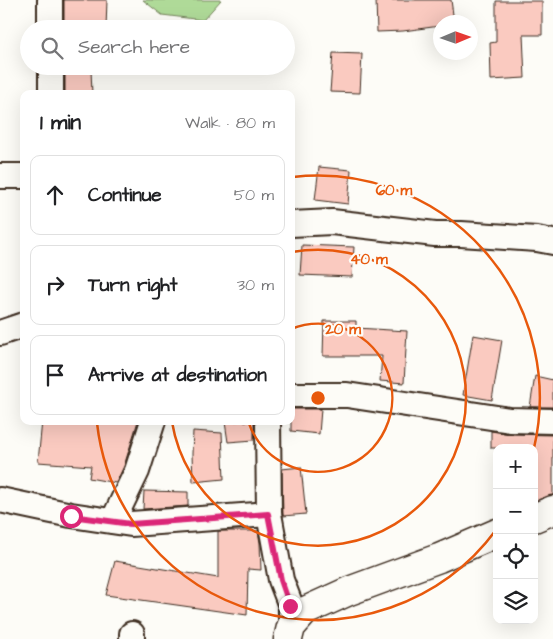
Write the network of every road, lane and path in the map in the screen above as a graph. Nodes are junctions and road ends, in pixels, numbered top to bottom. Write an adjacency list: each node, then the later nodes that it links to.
1 (50, 0): 2 (street)
2 (50, 20)
3 (51, 75): 4 (street)
4 (51, 90)
5 (0, 176): 6 (street)
6 (20, 176)
7 (295, 224): 8 (street)
8 (553, 242)
9 (20, 326): 10 (street)
10 (0, 333)
11 (295, 395): 12 (street)
12 (553, 421)
13 (152, 425): 19 (street)
14 (268, 425): 17 (street)
15 (0, 500): 19 (street)
16 (553, 510): 18 (street)
17 (268, 514): 19 (street); 21 (street)
18 (538, 516)
19 (113, 521)
20 (495, 534): 21 (street)
21 (290, 633)

